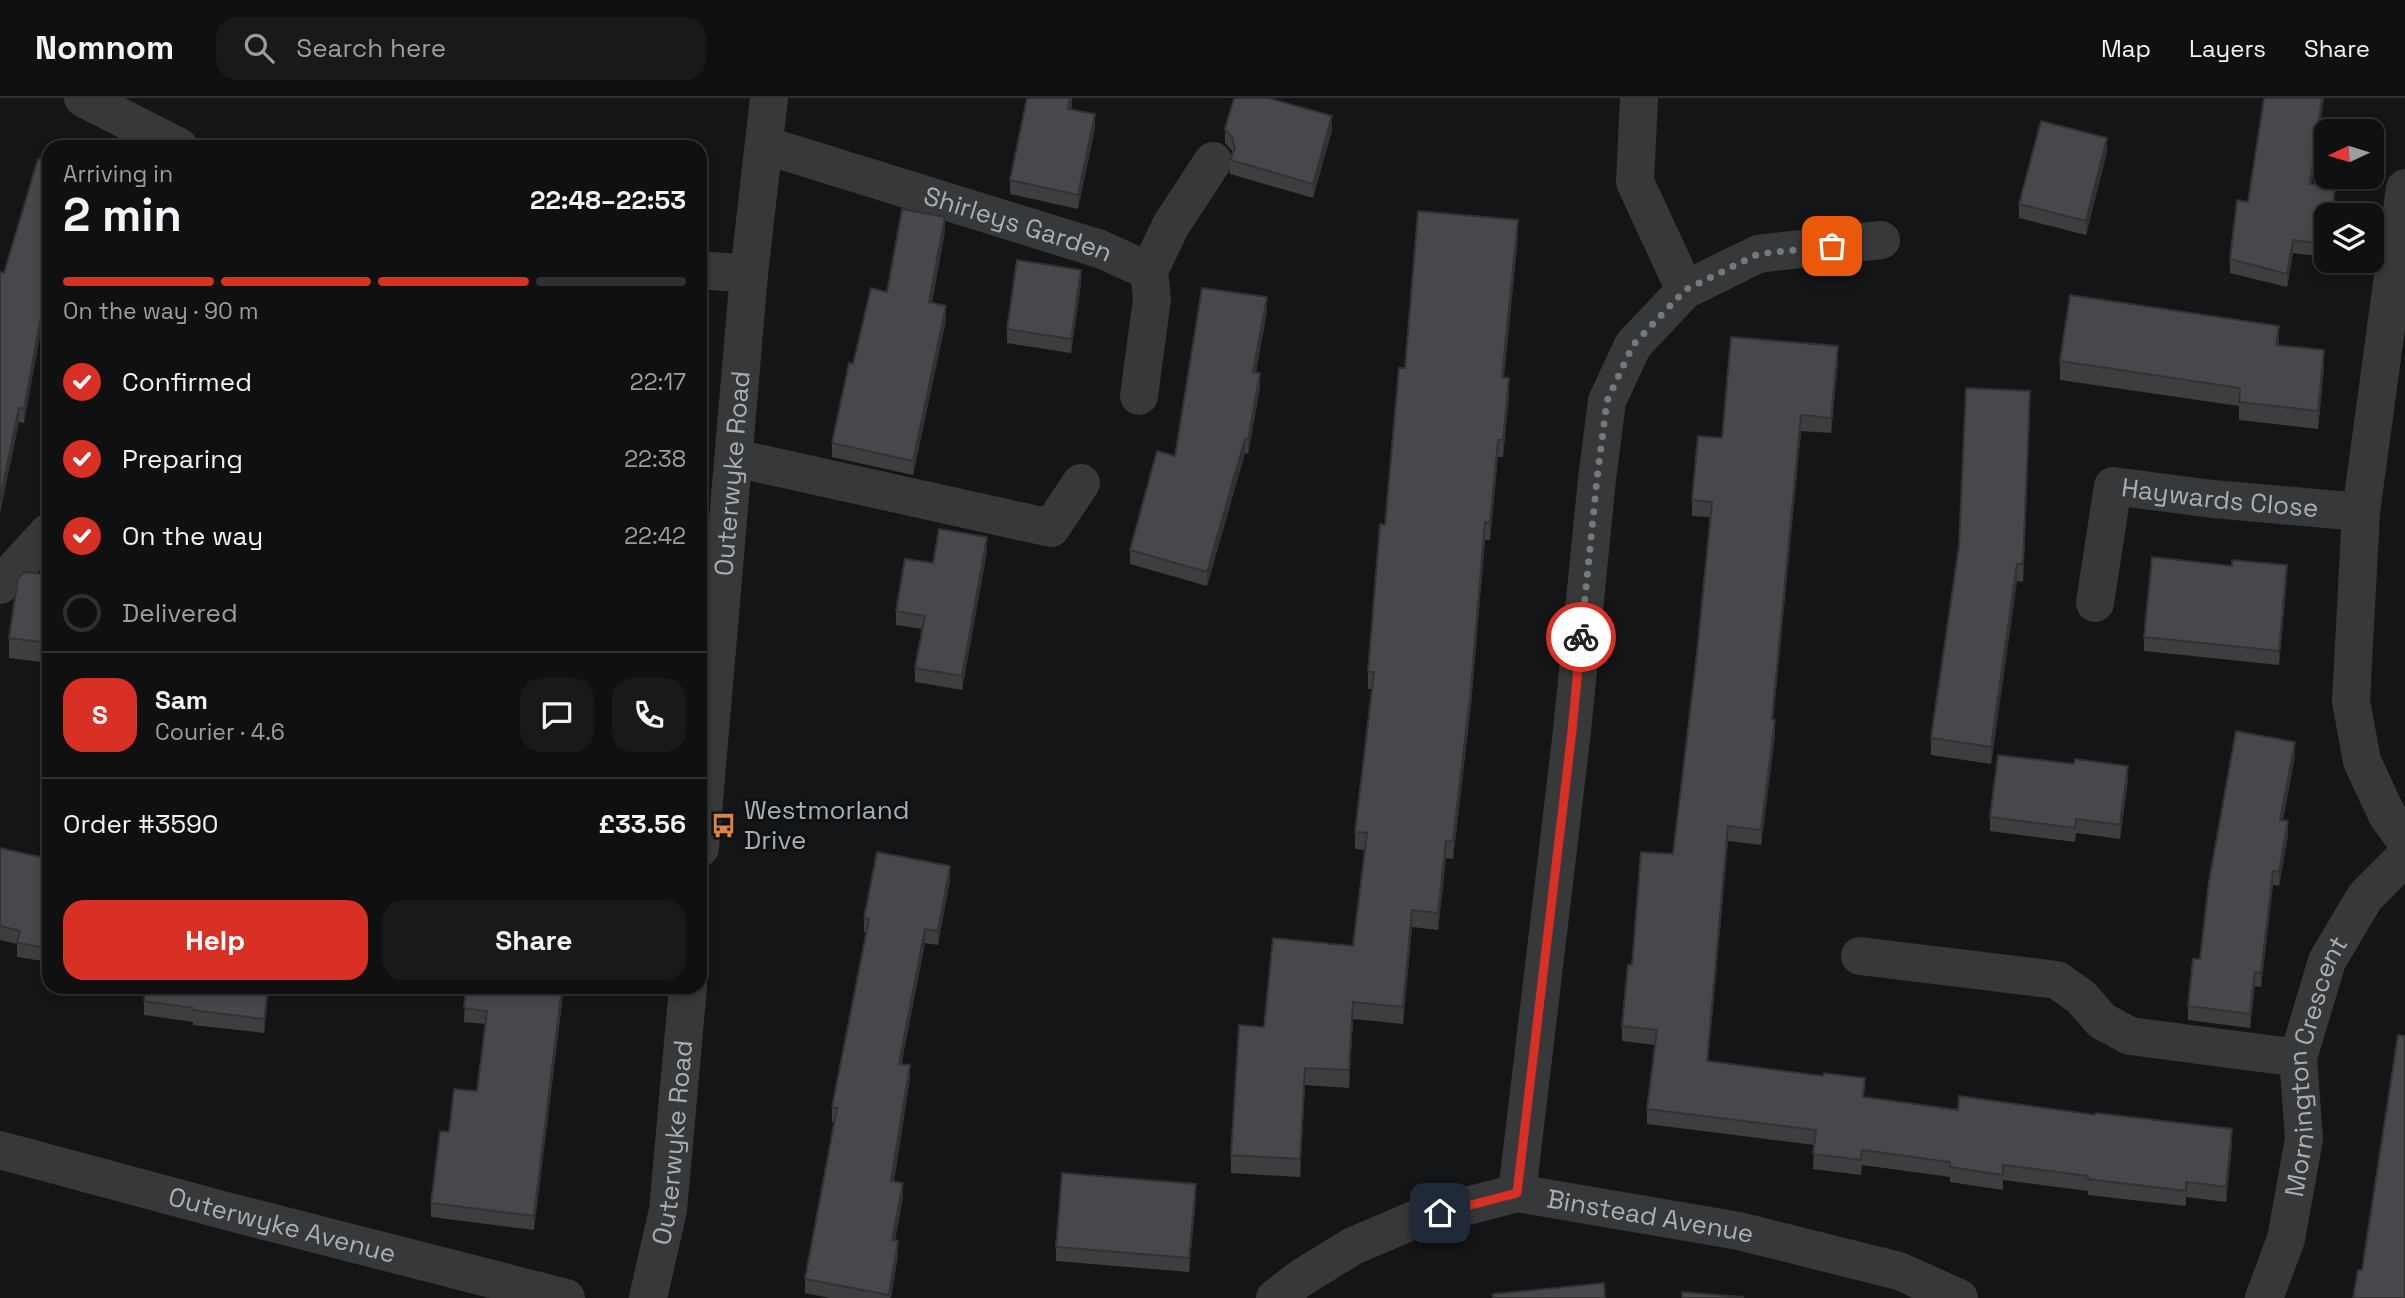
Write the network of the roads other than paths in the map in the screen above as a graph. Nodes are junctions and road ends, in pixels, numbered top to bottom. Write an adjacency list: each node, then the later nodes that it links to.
1 (83, 98): 4 (street)
2 (769, 98): 5 (street, Outerwyke Road)
3 (1639, 98): 12 (street)
4 (165, 140)
5 (764, 145): 10 (street, Shirleys Garden); 11 (street, Outerwyke Road)
6 (1213, 161): 10 (street)
7 (2405, 188): 16 (street)
8 (1881, 240): 12 (street)
9 (707, 271): 11 (street)
10 (1149, 271): 13 (street)
11 (749, 274): 14 (street, Outerwyke Road)
12 (1685, 290): 27 (street)
13 (1139, 396)
14 (735, 458): 15 (street); 20 (street, Outerwyke Road)
15 (1081, 483)
16 (2361, 512): 19 (street, Haywards Close); 21 (street)
17 (42, 540): 18 (street)
18 (0, 585)
19 (2095, 603)
20 (707, 770)
21 (2405, 840)
22 (2405, 857): 25 (street, Mornington Crescent)
23 (1860, 956): 25 (street)
24 (687, 994): 29 (street, Outerwyke Road)
25 (2298, 1058): 32 (street, Mornington Crescent)
26 (0, 1150): 28 (street, Outerwyke Avenue)
27 (1517, 1193): 30 (street, Binstead Avenue); 31 (street, Binstead Avenue)
28 (566, 1298)
29 (648, 1298)
30 (1275, 1298)
31 (1959, 1298)
32 (2263, 1298)

